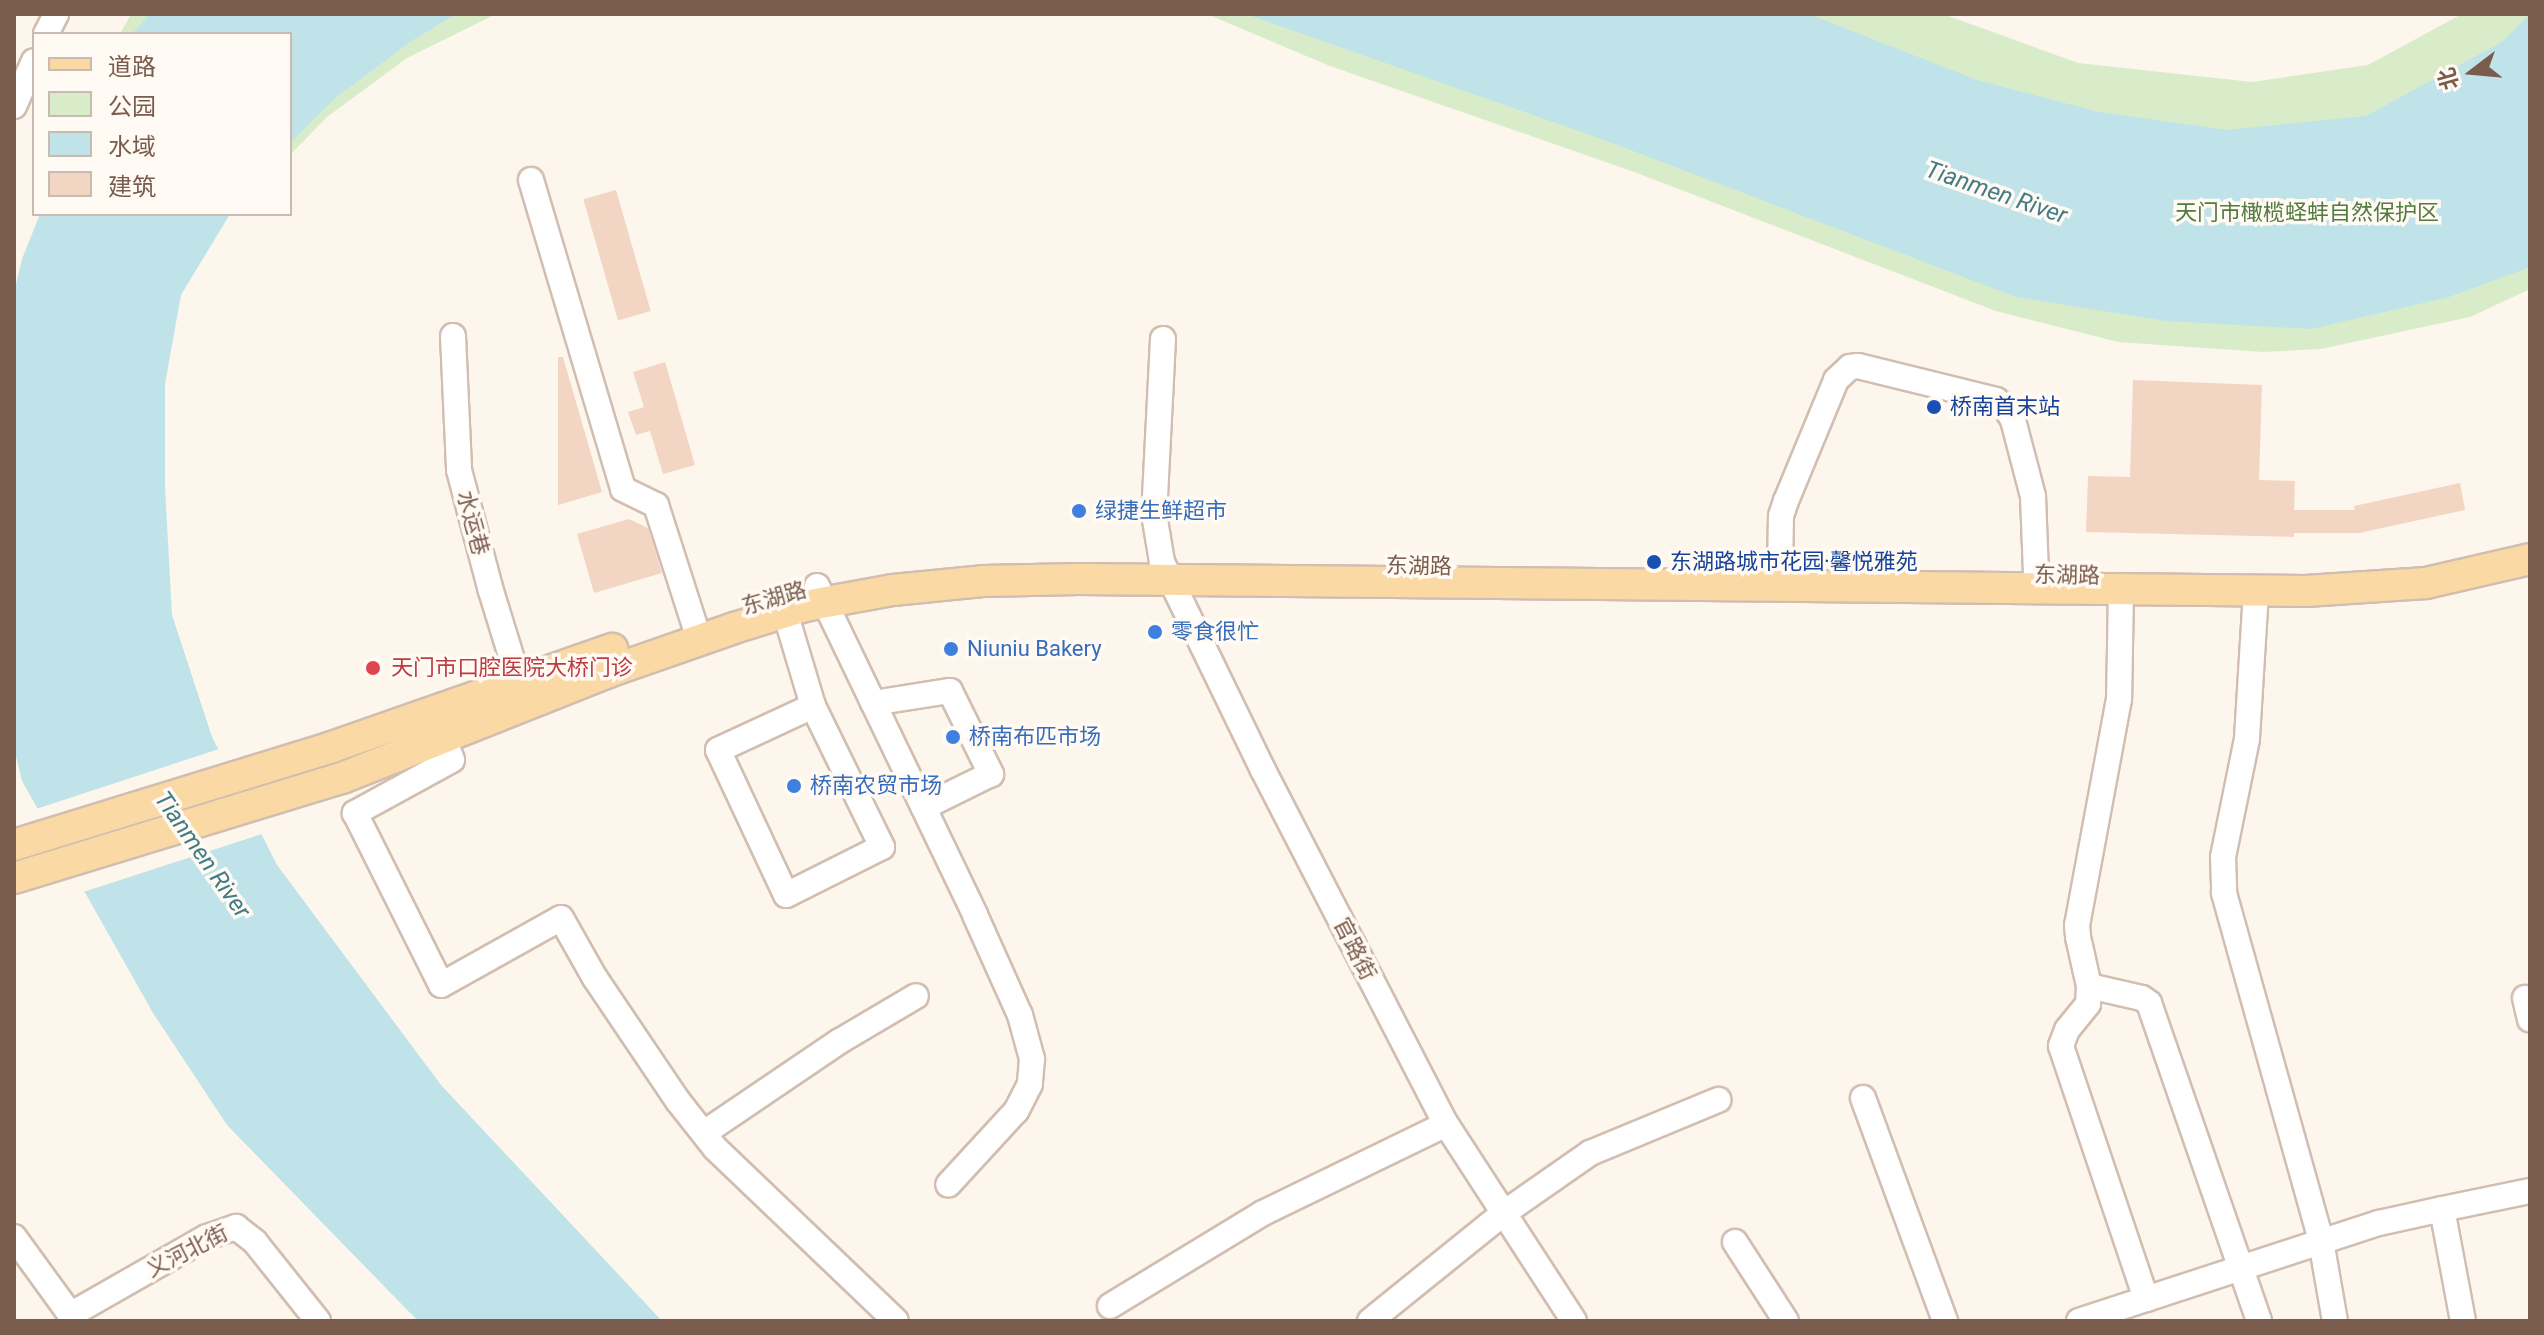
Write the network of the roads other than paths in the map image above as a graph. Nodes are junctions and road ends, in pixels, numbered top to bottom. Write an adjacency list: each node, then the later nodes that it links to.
1 (56, 14): 2 (street)
2 (47, 32)
3 (32, 66): 4 (street)
4 (14, 106)
5 (531, 180): 17 (street)
6 (453, 336): 18 (street, 水运巷)
7 (1163, 339): 10 (street, 官路街)
8 (2530, 546): 12 (main road, 东湖路)
9 (2530, 559): 14 (main road, 东湖路)
10 (1166, 571): 11 (main road, 东湖路); 13 (main road, 东湖路); 15 (main road, 东湖路); 29 (street, 官路街)
11 (1780, 571): 12 (main road, 东湖路); 12 (street)
12 (2036, 575)
13 (2121, 589): 14 (main road, 东湖路); 25 (street)
14 (2256, 591): 36 (street)
15 (821, 594): 16 (main road, 东湖路); 17 (main road, 东湖路); 19 (street)
16 (785, 612): 17 (main road, 东湖路); 20 (street)
17 (696, 630): 18 (main road, 东湖路)
18 (522, 693): 21 (main road, 东湖路); 23 (main road, 东湖路)
19 (873, 703): 22 (street); 22 (street)
20 (813, 706): 20 (street)
21 (444, 738): 24 (main road, 东湖路); 30 (street)
22 (924, 807): 31 (street)
23 (14, 845)
24 (14, 878)
25 (2089, 986): 38 (street); 39 (street)
26 (916, 996): 30 (street)
27 (1863, 1098): 48 (street)
28 (1718, 1100): 34 (street)
29 (1446, 1124): 34 (street, 官路街); 40 (street)
30 (704, 1133): 44 (street)
31 (948, 1185)
32 (2530, 1191): 33 (street)
33 (2442, 1209): 36 (street); 52 (street)
34 (1504, 1213): 45 (street); 46 (street, 官路街)
35 (14, 1237): 42 (street)
36 (2321, 1241): 38 (street); 51 (street)
37 (1735, 1242): 47 (street)
38 (2239, 1267): 39 (street); 50 (street)
39 (2146, 1299): 41 (street)
40 (1110, 1306)
41 (2116, 1315): 49 (street)
42 (73, 1318): 43 (street, 义河北街)
43 (318, 1321)
44 (896, 1321)
45 (1370, 1321)
46 (1574, 1321)
47 (1786, 1321)
48 (1945, 1321)
49 (2079, 1321)
50 (2259, 1321)
51 (2335, 1321)
52 (2463, 1321)

